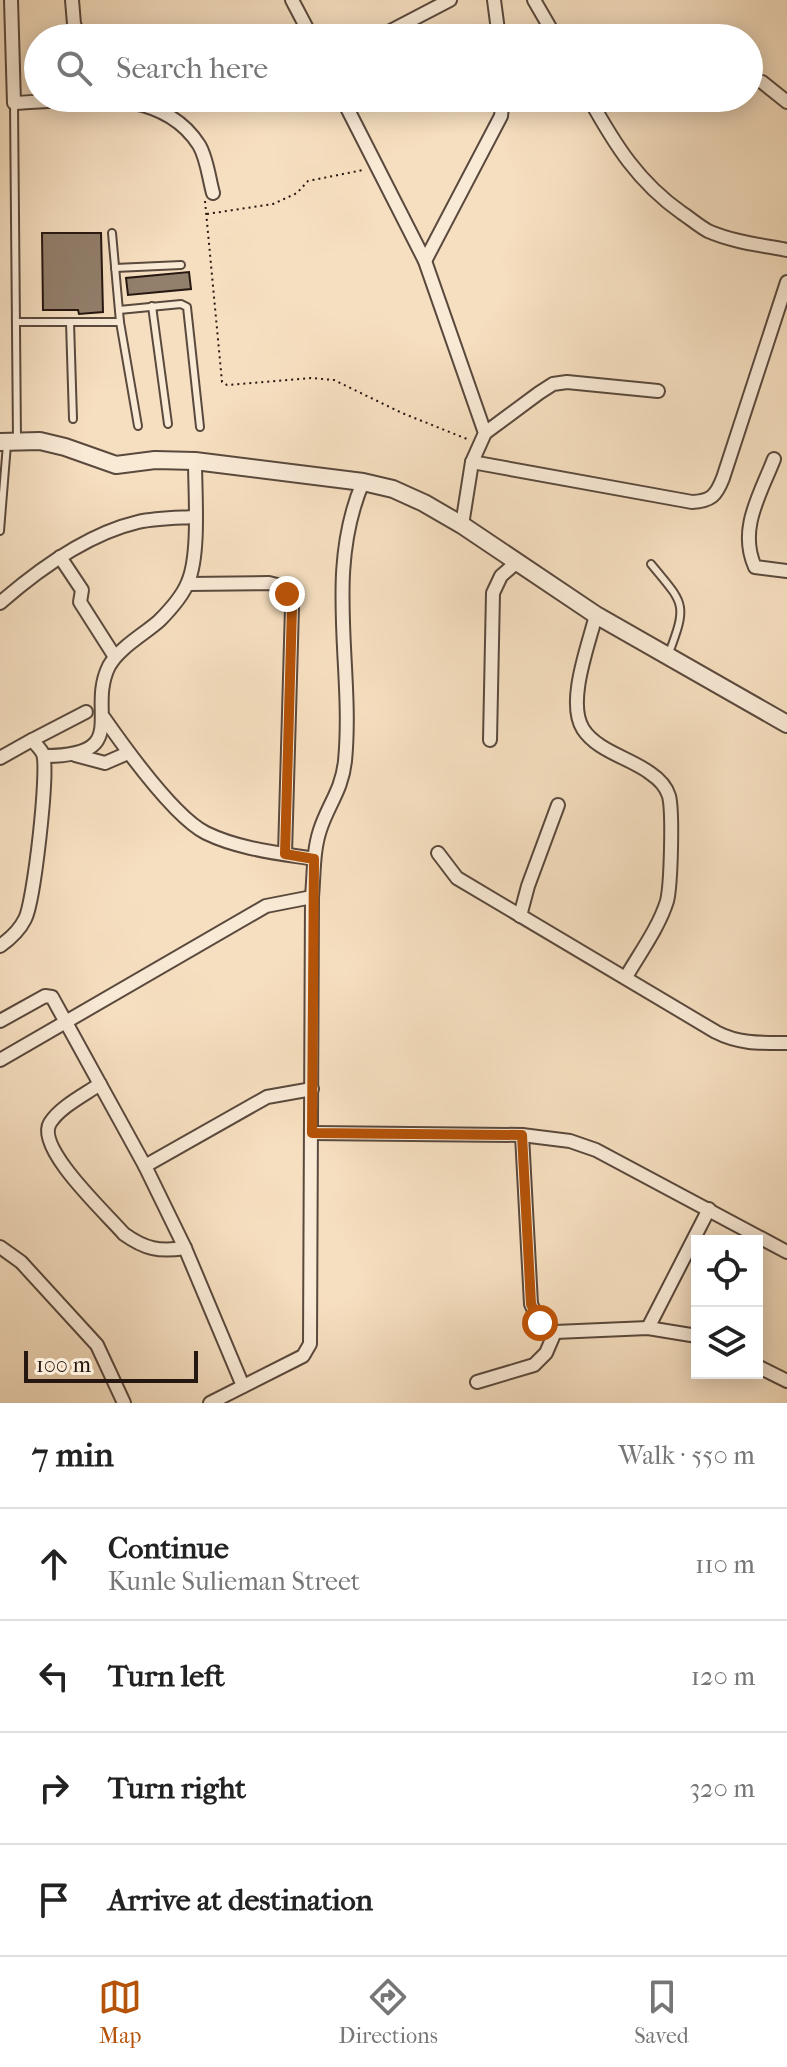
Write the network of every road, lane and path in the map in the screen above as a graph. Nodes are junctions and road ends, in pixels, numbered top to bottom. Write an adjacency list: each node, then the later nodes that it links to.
1 (11, 0): 14 (street)
2 (72, 0): 7 (street)
3 (292, 0): 8 (street)
4 (450, 0): 9 (street)
5 (494, 0): 10 (street)
6 (534, 0): 11 (street)
7 (74, 24)
8 (305, 24)
9 (404, 24)
10 (497, 24)
11 (548, 24)
12 (763, 83): 13 (street)
13 (787, 102)
14 (14, 103): 15 (street); 31 (lane)
15 (24, 103)
16 (162, 112): 21 (street)
17 (349, 112): 20 (street)
18 (501, 112): 25 (street)
19 (597, 112): 24 (street)
20 (377, 168): 22 (path); 25 (street)
21 (209, 196): 22 (path)
22 (206, 214): 39 (path)
23 (112, 233): 27 (lane)
24 (787, 250)
25 (425, 261): 39 (street)
26 (181, 265): 27 (lane)
27 (115, 268): 30 (lane)
28 (787, 282): 43 (street)
29 (152, 306): 30 (lane); 36 (lane); 38 (lane)
30 (119, 310): 33 (lane)
31 (16, 322): 32 (lane); 40 (lane)
32 (70, 322): 33 (lane); 35 (lane)
33 (120, 322): 37 (lane)
34 (658, 391): 39 (street)
35 (73, 419)
36 (168, 424)
37 (138, 426)
38 (200, 427)
39 (482, 438): 43 (street)
40 (8, 441): 42 (street); 47 (lane)
41 (774, 459): 51 (street)
42 (195, 461): 44 (street); 45 (street)
43 (472, 462): 46 (street)
44 (363, 482): 46 (street); 69 (street)
45 (194, 517): 48 (street); 52 (street)
46 (462, 525): 49 (street)
47 (0, 531)
48 (60, 557): 53 (street); 56 (street)
49 (517, 562): 54 (street); 61 (street)
50 (651, 564): 55 (lane)
51 (787, 571)
52 (188, 584): 56 (street); 68 (street)
53 (0, 603)
54 (596, 615): 55 (street); 73 (street)
55 (668, 656): 59 (street)
56 (115, 657): 58 (street)
57 (86, 712): 60 (street)
58 (104, 718): 62 (street); 63 (street)
59 (787, 724)
60 (32, 740): 64 (street); 65 (street)
61 (490, 740)
62 (128, 753): 63 (street); 68 (street)
63 (75, 755): 64 (street)
64 (44, 756): 72 (street)
65 (0, 758)
66 (558, 805): 71 (street)
67 (438, 853): 71 (street)
68 (285, 854): 69 (street)
69 (314, 859): 70 (street)
70 (312, 897): 75 (street); 79 (street)
71 (520, 916): 73 (street)
72 (0, 946)
73 (626, 977): 76 (street)
74 (0, 1021): 75 (street)
75 (64, 1021): 77 (street); 78 (street)
76 (787, 1043)
77 (0, 1060)
78 (100, 1084): 82 (street); 85 (street)
79 (312, 1089): 80 (street); 82 (street)
80 (312, 1133): 81 (street); 93 (street)
81 (522, 1135): 83 (street); 88 (street)
82 (145, 1166): 85 (street)
83 (709, 1209): 86 (street); 87 (street)
84 (0, 1247): 94 (street)
85 (185, 1248): 93 (street)
86 (787, 1252)
87 (648, 1328): 88 (street); 89 (street)
88 (555, 1332): 92 (street)
89 (691, 1335)
90 (763, 1369): 91 (street)
91 (787, 1381)
92 (477, 1382)
93 (243, 1386): 95 (street)
94 (124, 1403)
95 (210, 1403)

